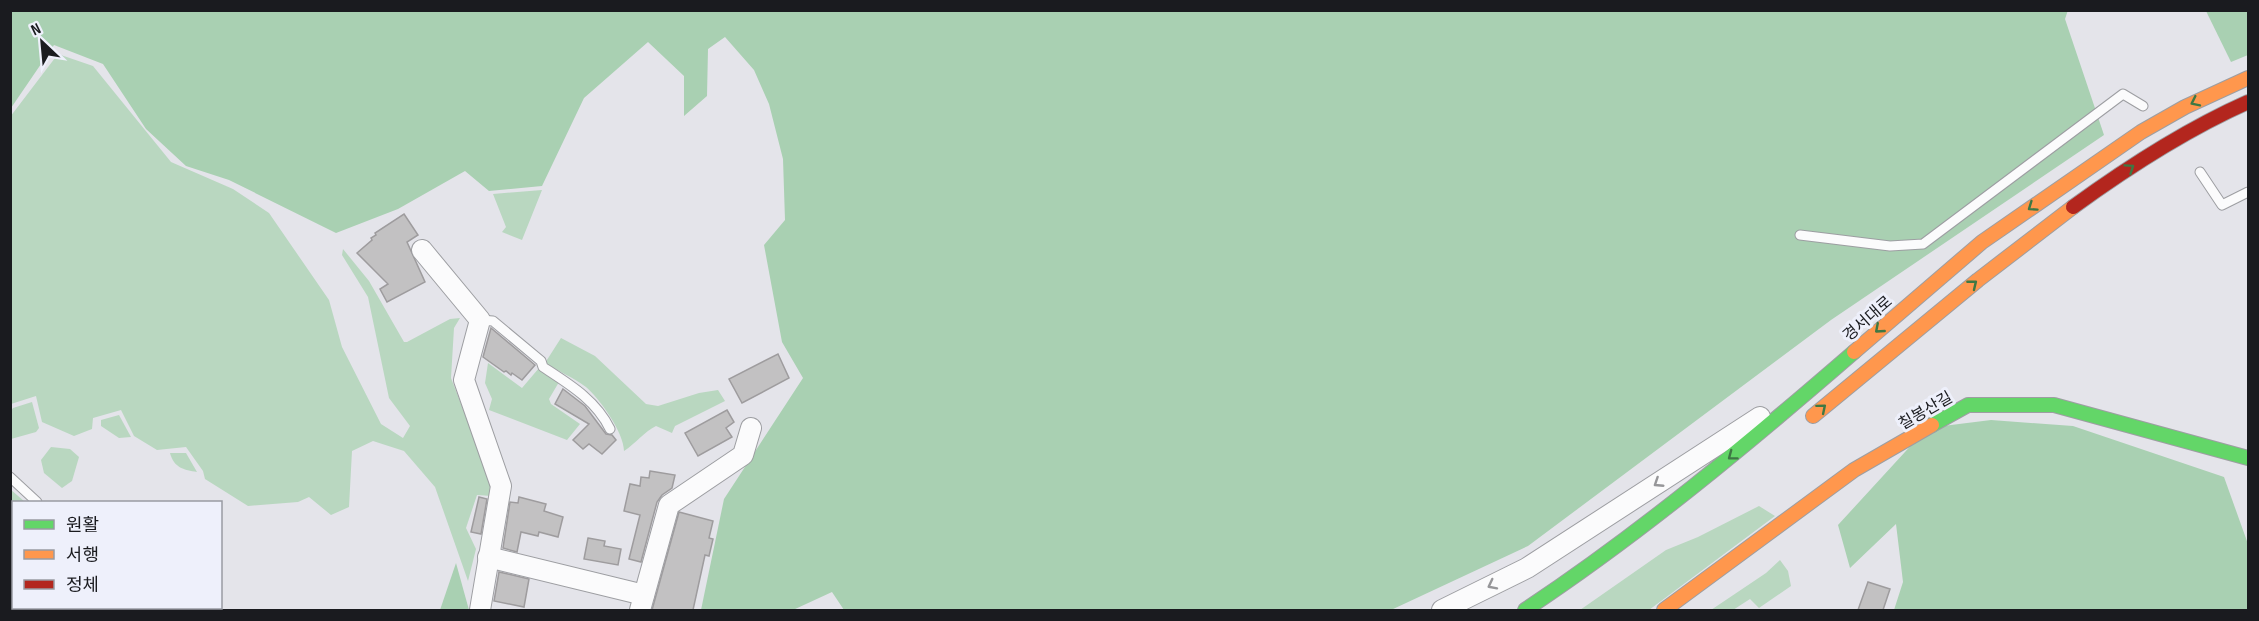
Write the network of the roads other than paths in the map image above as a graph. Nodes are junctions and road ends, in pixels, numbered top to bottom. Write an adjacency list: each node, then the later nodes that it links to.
1 (2248, 78): 9 (main road, 경서대로, one-way to 9)
2 (2248, 102): 11 (main road, one-way to 2)
3 (2143, 106): 6 (lane)
4 (2200, 172): 5 (lane)
5 (2248, 192)
6 (1800, 235)
7 (422, 250): 8 (street)
8 (480, 320): 12 (lane); 16 (street)
9 (1831, 372): 19 (street, one-way to 19); 20 (main road, 경서대로, one-way to 20)
10 (751, 428): 17 (street)
11 (1797, 428)
12 (610, 429)
13 (2248, 458): 21 (main road, 칠봉산길)
14 (10, 477): 15 (lane)
15 (36, 501)
16 (488, 556): 17 (street); 18 (street)
17 (642, 603)
18 (480, 610)
19 (1442, 610)
20 (1525, 610)
21 (1664, 610)

